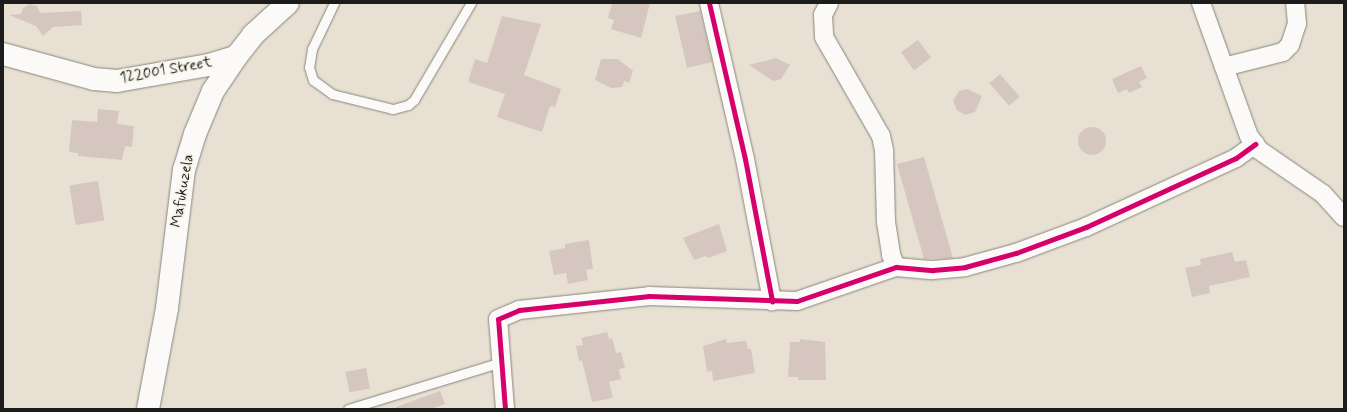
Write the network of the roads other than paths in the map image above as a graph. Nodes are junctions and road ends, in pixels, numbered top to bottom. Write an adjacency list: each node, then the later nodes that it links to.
1 (288, 3): 9 (main road, Mafukuzela)
2 (334, 3): 3 (lane)
3 (471, 3)
4 (708, 3): 14 (street)
5 (829, 3): 13 (street)
6 (1201, 3): 10 (street)
7 (1295, 3): 10 (street)
8 (3, 54): 9 (main road, 122001 Street)
9 (236, 57): 16 (main road, Mafukuzela)
10 (1224, 67): 11 (street)
11 (1255, 144): 12 (street); 13 (street)
12 (1344, 217)
13 (896, 267): 14 (street)
14 (772, 301): 15 (street)
15 (502, 362): 17 (lane); 18 (street)
16 (148, 409)
17 (348, 409)
18 (505, 409)

